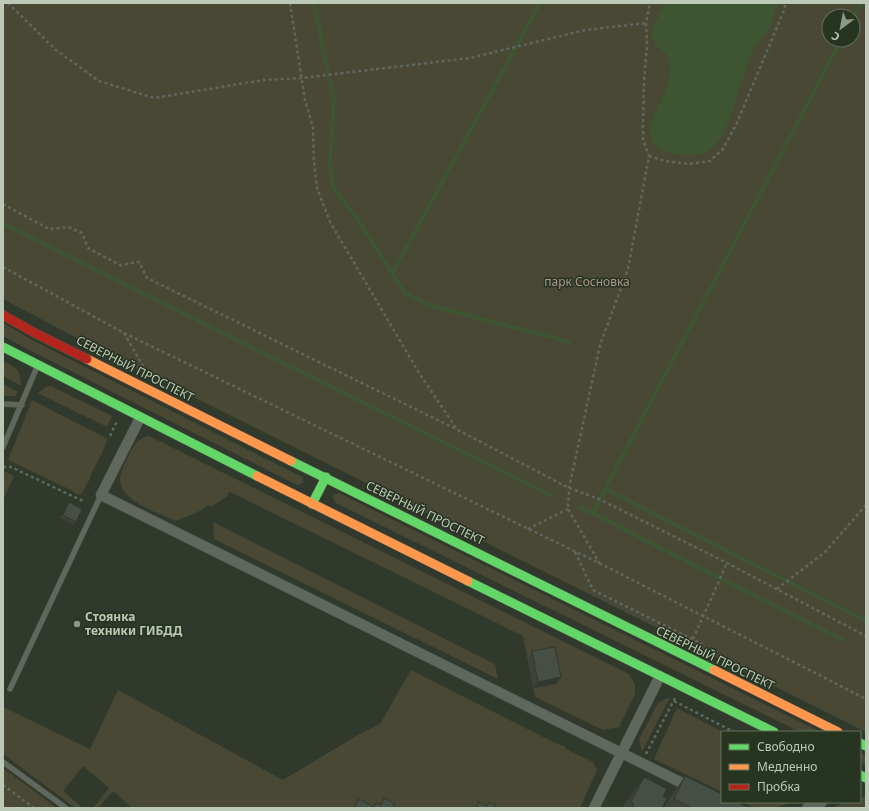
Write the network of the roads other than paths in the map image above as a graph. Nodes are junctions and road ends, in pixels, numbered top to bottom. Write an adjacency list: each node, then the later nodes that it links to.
1 (3, 314): 8 (main road, СЕВЕРНЫЙ ПРОСПЕКТ)
2 (3, 347): 3 (main road)
3 (38, 366): 5 (lane); 6 (main road)
4 (3, 404): 5 (lane)
5 (22, 405): 7 (lane)
6 (140, 418): 9 (street); 10 (main road)
7 (3, 447)
8 (326, 477): 10 (main road); 14 (main road, СЕВЕРНЫЙ ПРОСПЕКТ)
9 (101, 495): 12 (lane); 15 (street)
10 (312, 504): 11 (main road)
11 (660, 676): 13 (main road); 15 (street)
12 (10, 689)
13 (772, 731)
14 (836, 731)
15 (622, 754): 17 (street); 20 (street)
16 (3, 762): 19 (lane)
17 (704, 794)
18 (820, 803): 21 (street)
19 (66, 808)
20 (594, 808)
21 (807, 808)

